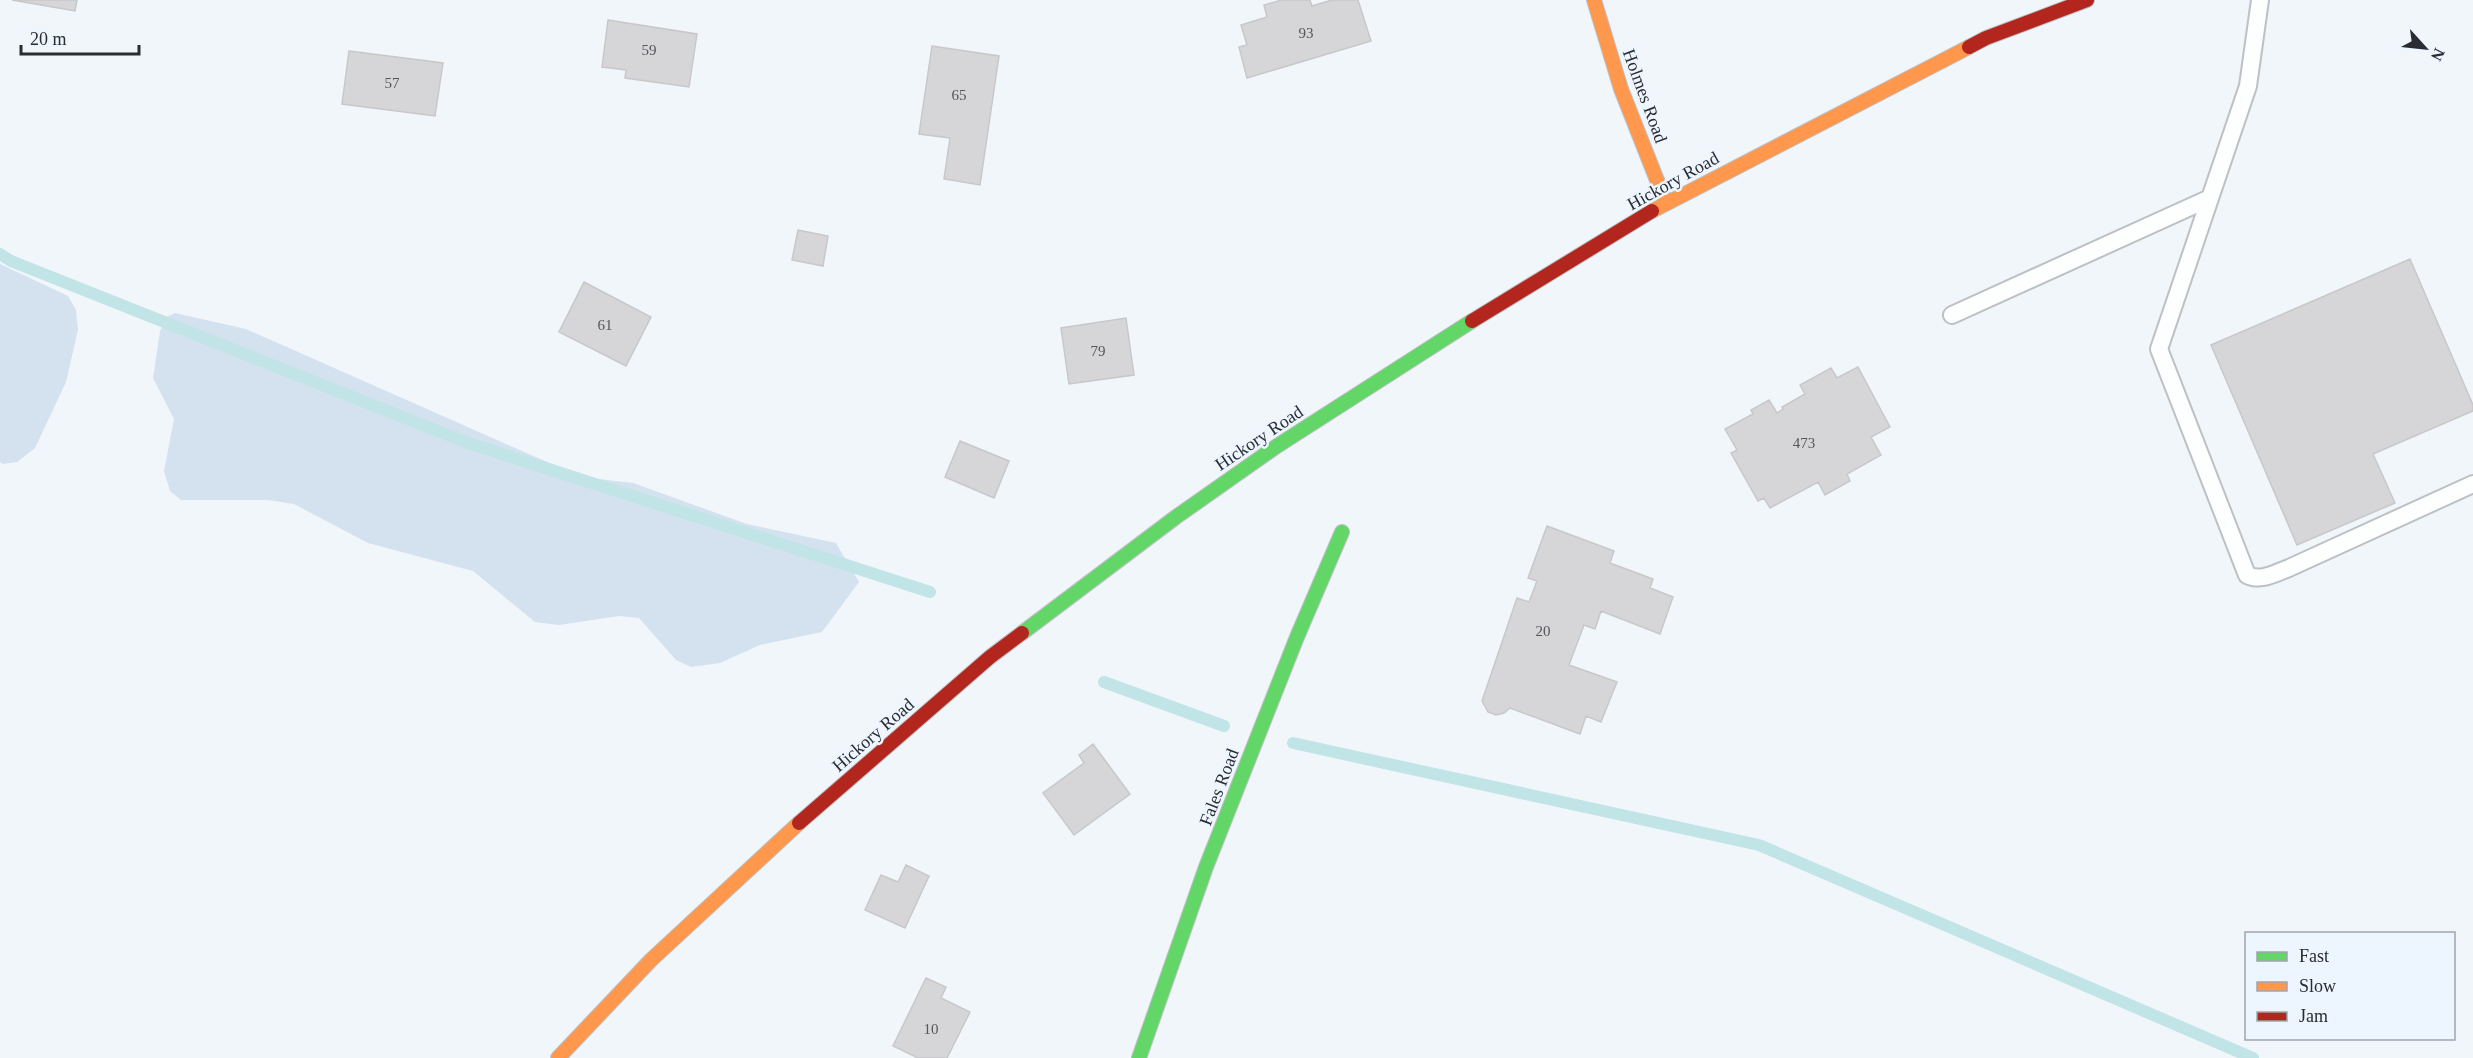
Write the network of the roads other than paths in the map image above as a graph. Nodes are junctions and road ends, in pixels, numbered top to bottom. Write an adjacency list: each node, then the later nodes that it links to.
1 (1594, 0): 5 (main road, Holmes Road)
2 (2087, 0): 5 (main road, Hickory Road)
3 (2260, 0): 4 (lane)
4 (2210, 198): 6 (lane); 7 (lane)
5 (1666, 203): 9 (main road, Hickory Road)
6 (1952, 315)
7 (2473, 484)
8 (1342, 532): 10 (main road, Fales Road)
9 (558, 1058)
10 (1139, 1058)

